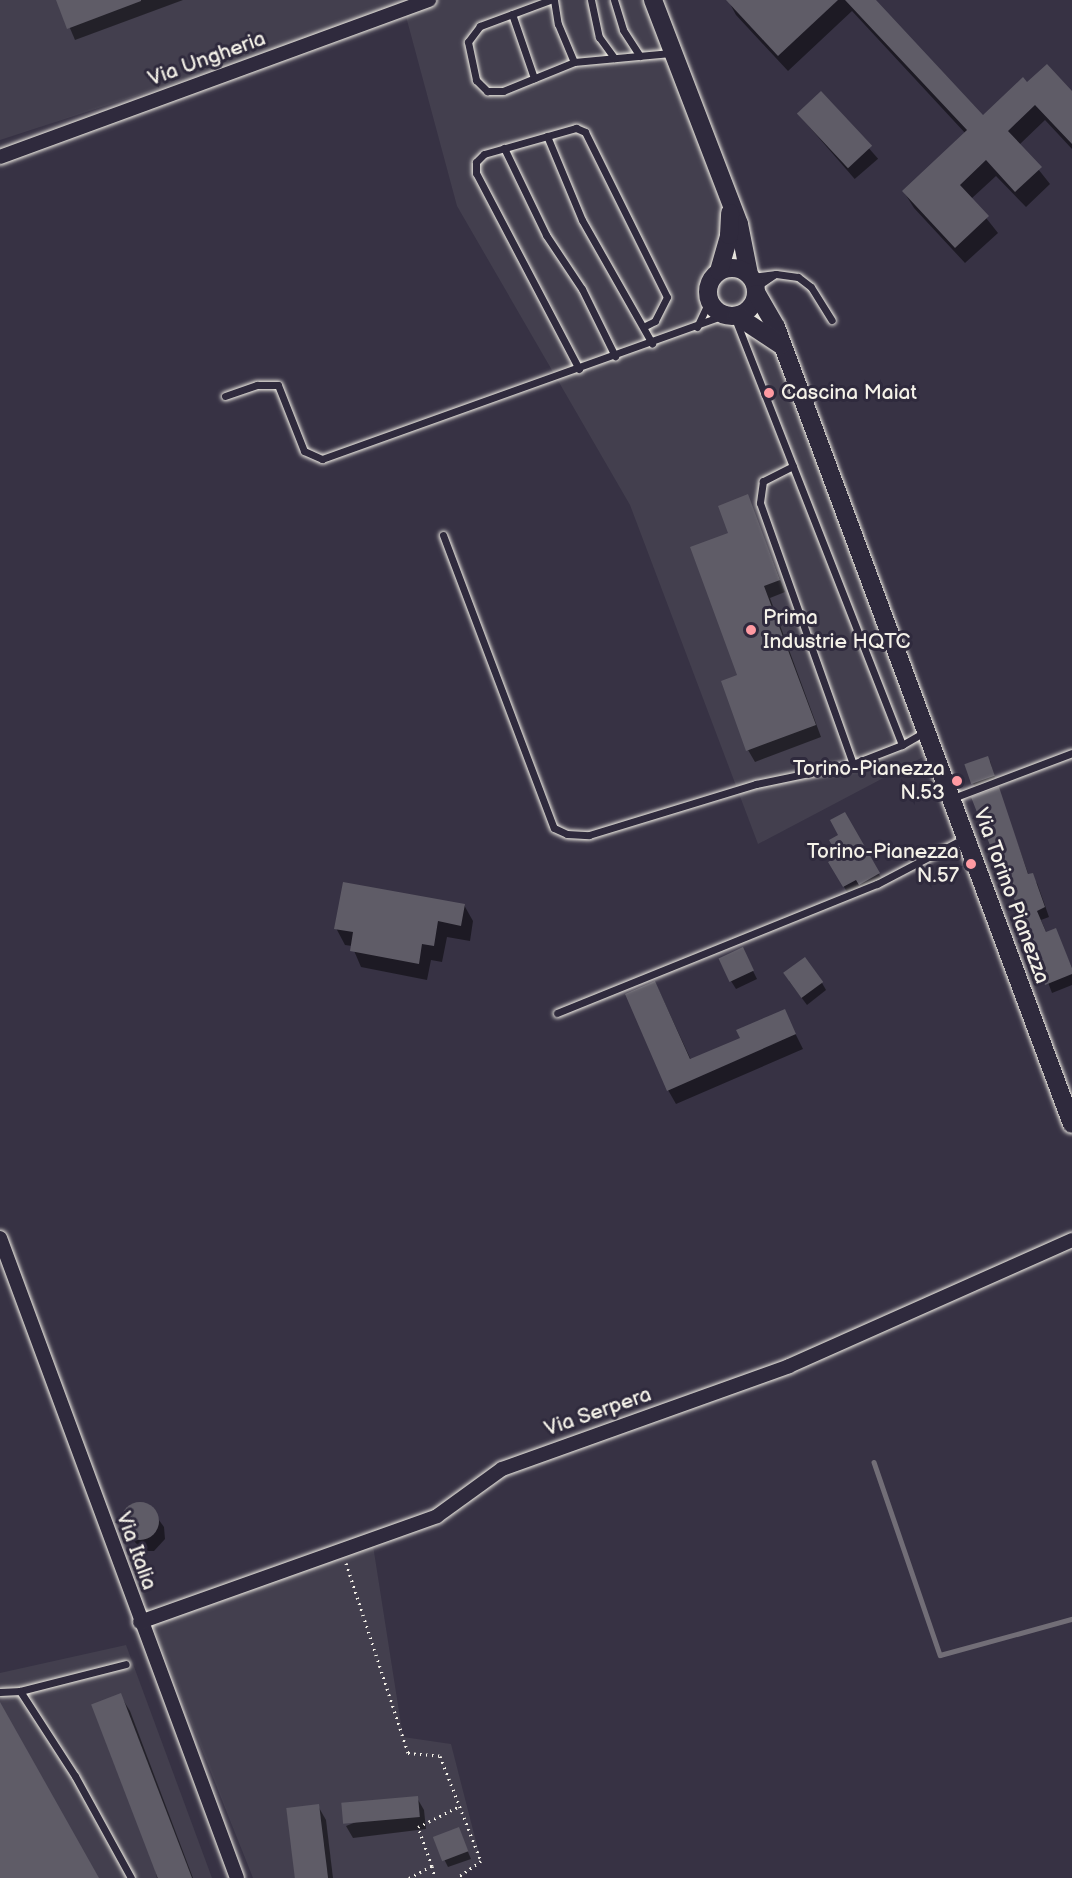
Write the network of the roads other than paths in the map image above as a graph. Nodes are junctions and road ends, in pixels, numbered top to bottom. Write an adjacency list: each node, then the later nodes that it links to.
1 (429, 0): 14 (street, Via Ungheria)
2 (552, 0): 6 (lane); 10 (lane)
3 (591, 0): 9 (lane)
4 (614, 0): 8 (lane)
5 (653, 0): 7 (main road, Via Torino Pianezza)
6 (512, 14): 11 (lane); 11 (lane)
7 (673, 52): 8 (lane); 15 (main road, Via Torino Pianezza)
8 (640, 56): 9 (lane)
9 (614, 58): 10 (lane)
10 (574, 62): 11 (lane)
11 (534, 78)
12 (547, 136): 13 (lane); 21 (lane); 21 (lane)
13 (504, 148): 25 (lane); 26 (lane)
14 (0, 157)
15 (730, 206): 16 (main road, Via Torino Pianezza); 17 (main road, Via Torino Pianezza)
16 (719, 271): 17 (main road); 18 (main road)
17 (754, 283): 19 (main road); 20 (lane); 24 (main road, Via Torino Pianezza)
18 (709, 301): 19 (main road); 22 (lane)
19 (732, 316): 22 (lane); 24 (main road); 28 (lane)
20 (832, 320)
21 (642, 327): 23 (lane)
22 (697, 327): 23 (lane)
23 (651, 343): 25 (lane)
24 (782, 346): 30 (main road, Via Torino Pianezza)
25 (615, 356): 26 (lane)
26 (579, 369): 27 (lane)
27 (225, 396)
28 (794, 466): 31 (lane); 33 (lane)
29 (443, 535): 33 (lane)
30 (926, 731): 31 (lane); 34 (main road, Via Torino Pianezza)
31 (902, 745): 33 (lane)
32 (1072, 753): 34 (lane)
33 (853, 764)
34 (951, 798): 35 (main road, Via Torino Pianezza)
35 (966, 837): 36 (lane); 37 (main road, Via Torino Pianezza)
36 (557, 1013)
37 (1072, 1124)
38 (0, 1238): 40 (street, Via Italia)
39 (1072, 1240): 40 (street, Via Serpera)
40 (140, 1622): 45 (street, Via Italia)
41 (126, 1664): 42 (lane)
42 (20, 1691): 43 (lane); 44 (lane)
43 (0, 1692)
44 (131, 1878)
45 (237, 1878)

